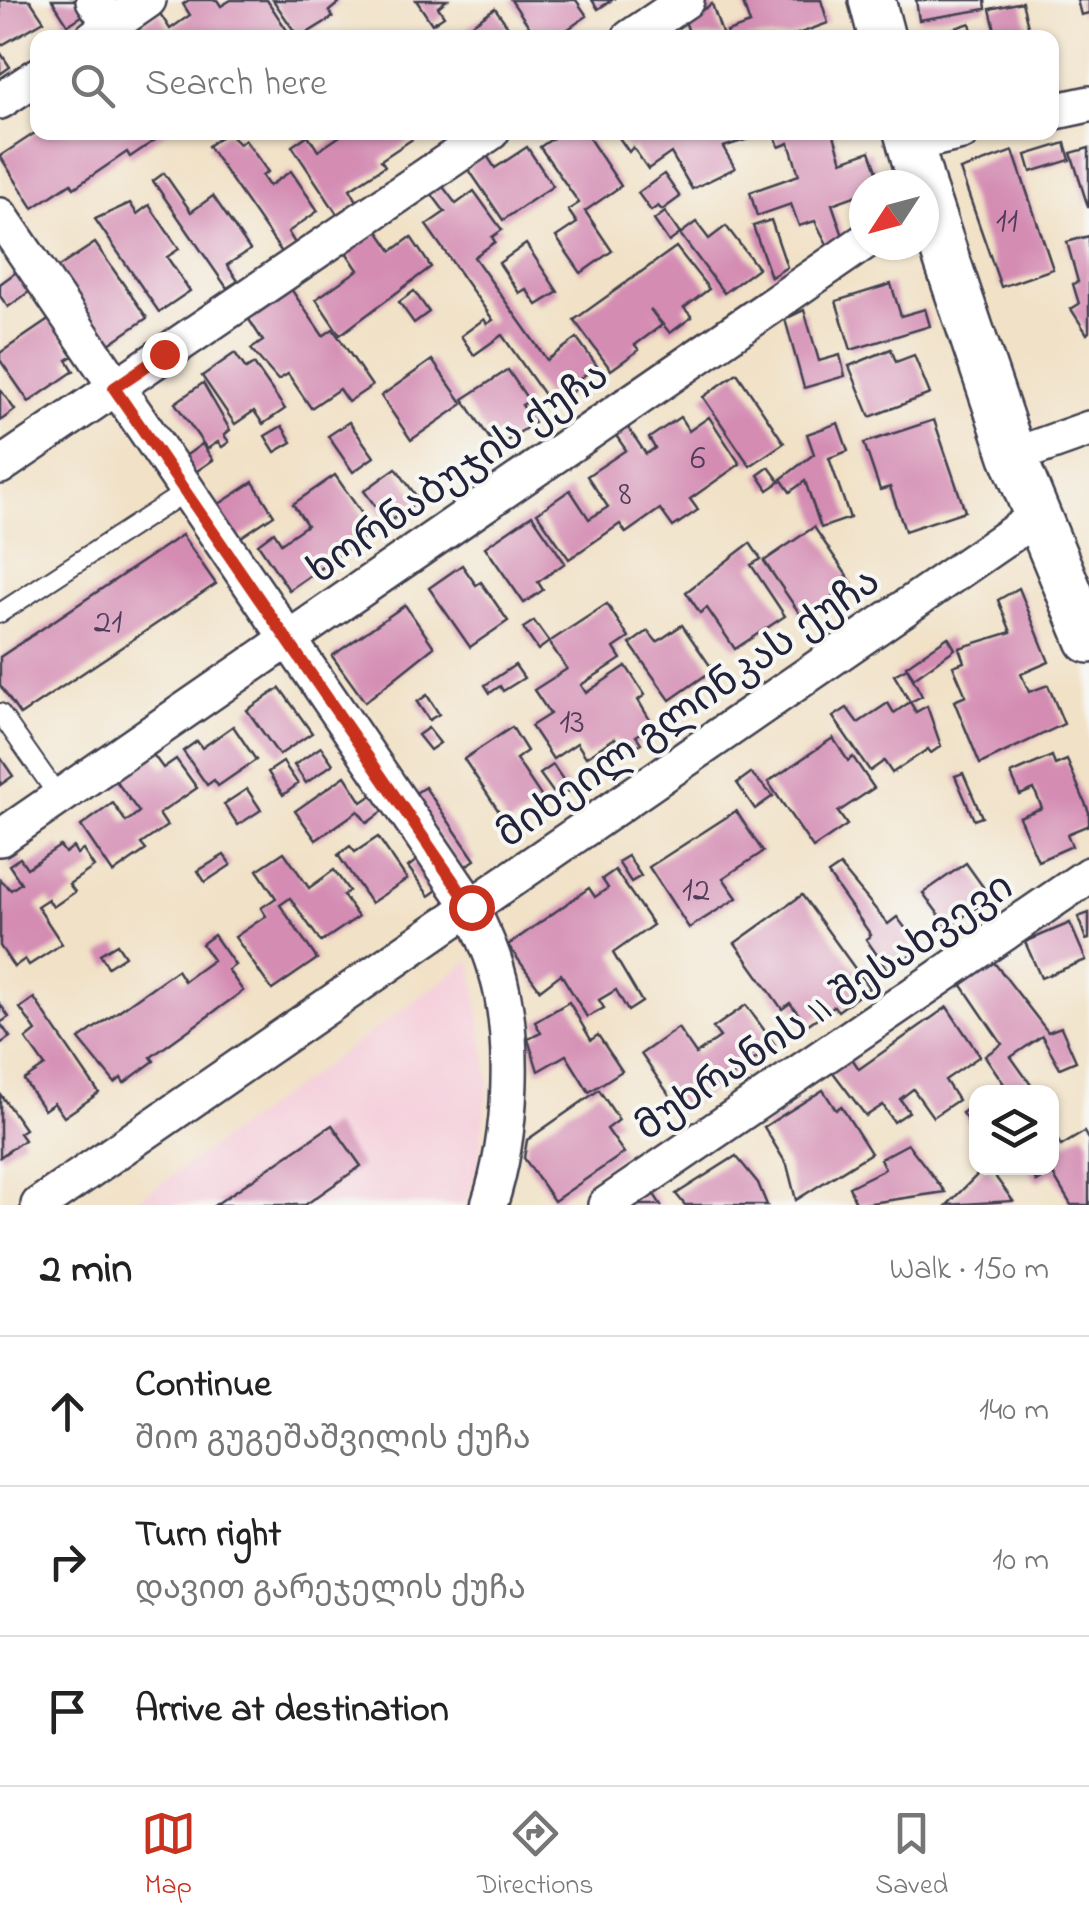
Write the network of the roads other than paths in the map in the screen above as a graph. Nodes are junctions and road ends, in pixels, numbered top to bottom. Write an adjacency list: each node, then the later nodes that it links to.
1 (148, 0): 4 (street)
2 (686, 0): 5 (street)
3 (872, 0): 6 (street)
4 (100, 21)
5 (642, 30)
6 (880, 30)
7 (30, 81): 8 (street)
8 (0, 101)
9 (1089, 104): 10 (street)
10 (1059, 110)
11 (478, 140): 17 (street)
12 (954, 140): 13 (street)
13 (926, 170)
14 (0, 216): 17 (street)
15 (939, 236): 19 (street)
16 (849, 252): 24 (street, ხორნაბუჯის ქუჩა)
17 (114, 388): 20 (street); 21 (street)
18 (1089, 429): 19 (street)
19 (1013, 456): 22 (street)
20 (0, 466)
21 (185, 492): 23 (lane); 24 (street)
22 (1038, 516): 25 (street); 30 (street, მიხეილ გლინკას ქუჩა)
23 (0, 614)
24 (288, 639): 27 (street, ხორნაბუჯის ქუჩა); 30 (street)
25 (1089, 640)
26 (0, 713): 27 (lane)
27 (59, 797): 28 (street, ხორნაბუჯის ქუჩა)
28 (0, 838)
29 (1089, 875): 33 (street, მუხრანის II შესახვევი)
30 (471, 907): 31 (street, მიხეილ გლინკას ქუჩა); 32 (street)
31 (39, 1205)
32 (489, 1205)
33 (606, 1205)

